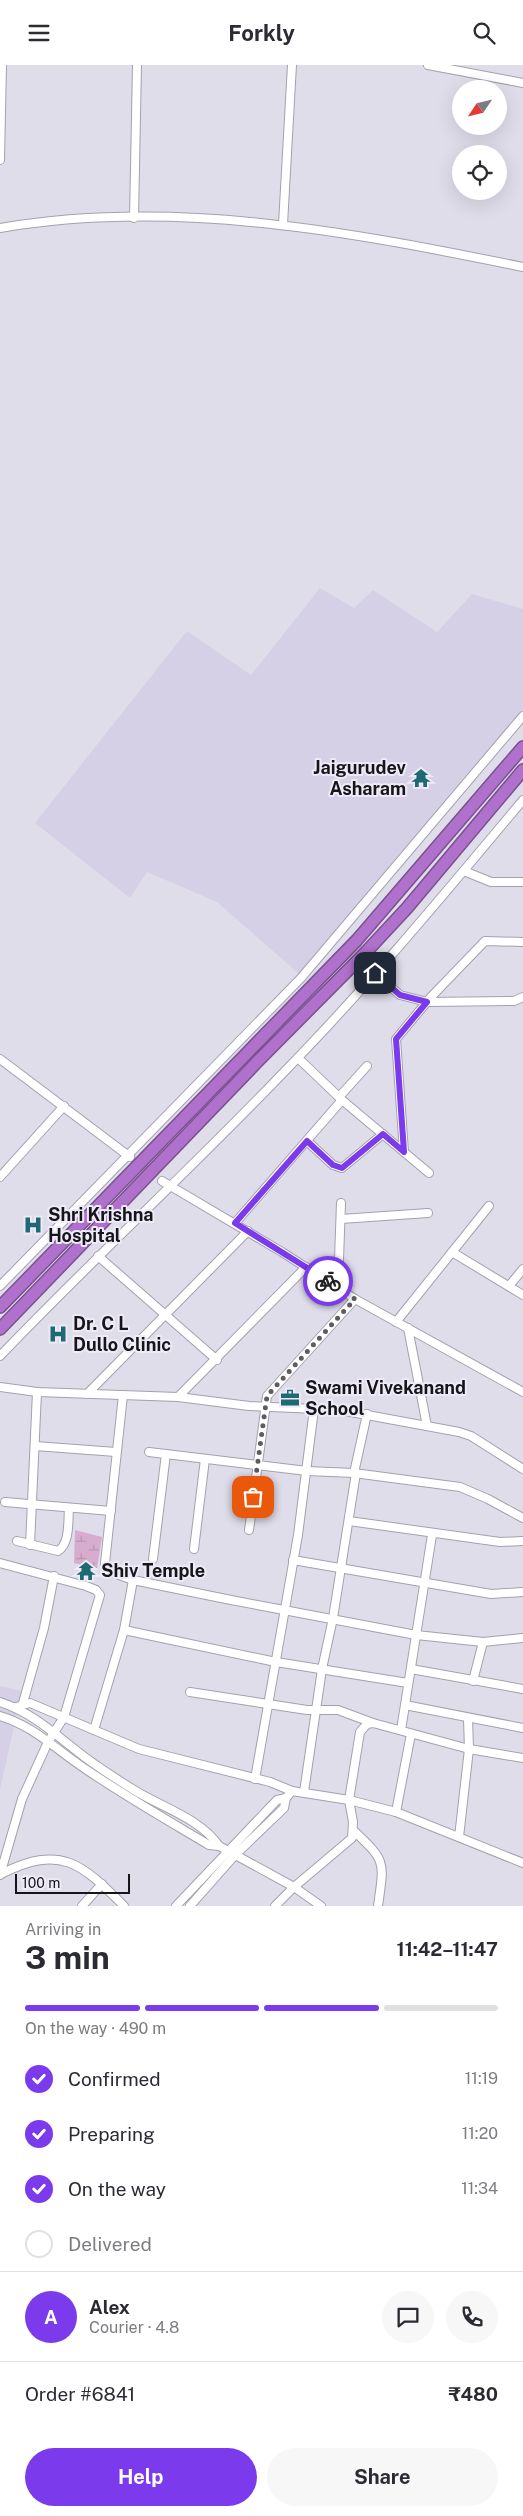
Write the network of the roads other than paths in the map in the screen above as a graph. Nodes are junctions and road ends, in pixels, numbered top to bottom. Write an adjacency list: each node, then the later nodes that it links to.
1 (2, 65): 6 (street)
2 (137, 65): 7 (street)
3 (292, 65): 8 (street)
4 (428, 65): 5 (street)
5 (523, 83)
6 (0, 160)
7 (134, 218): 8 (street); 9 (street)
8 (283, 224): 10 (street)
9 (0, 228)
10 (523, 267)
11 (523, 716): 29 (street)
12 (523, 747): 49 (highway)
13 (523, 770): 53 (highway)
14 (523, 800): 15 (street)
15 (464, 871): 16 (street); 18 (street)
16 (523, 883)
17 (523, 942): 20 (street)
18 (375, 973): 20 (street); 21 (street)
19 (523, 997): 20 (street)
20 (427, 1002): 28 (street)
21 (298, 1058): 24 (street); 33 (street)
22 (0, 1059): 25 (street)
23 (367, 1066): 24 (street)
24 (341, 1098): 26 (street); 27 (street)
25 (64, 1106): 29 (street); 30 (street)
26 (383, 1134): 27 (street); 28 (street)
27 (307, 1141): 38 (street)
28 (404, 1152): 31 (street)
29 (129, 1156): 44 (street)
30 (2, 1171)
31 (429, 1173)
32 (162, 1181): 33 (street)
33 (172, 1187): 38 (street); 41 (street)
34 (341, 1203): 37 (street)
35 (489, 1205): 40 (street)
36 (428, 1213): 37 (street)
37 (341, 1219): 45 (street)
38 (235, 1223): 39 (street)
39 (248, 1231): 42 (street); 50 (street)
40 (452, 1251): 46 (street); 51 (street)
41 (98, 1255): 50 (street); 54 (street)
42 (306, 1267): 45 (street); 55 (street)
43 (523, 1269): 46 (street)
44 (0, 1286)
45 (338, 1287): 48 (street)
46 (509, 1287): 47 (street)
47 (523, 1295)
48 (355, 1299): 51 (street); 62 (street)
49 (0, 1307)
50 (166, 1315): 55 (street); 59 (street)
51 (396, 1322): 52 (street)
52 (408, 1328): 57 (street); 65 (street)
53 (0, 1329)
54 (0, 1356)
55 (217, 1360): 61 (street)
56 (0, 1387): 58 (street)
57 (522, 1389)
58 (37, 1392): 59 (street); 66 (street)
59 (87, 1395): 60 (street)
60 (123, 1395): 61 (street); 67 (street)
61 (178, 1397): 62 (street)
62 (264, 1407): 63 (street); 71 (street)
63 (314, 1409): 64 (street); 73 (street)
64 (367, 1414): 65 (street); 74 (street)
65 (427, 1426): 72 (street)
66 (35, 1446): 67 (street); 76 (street)
67 (116, 1452): 78 (street)
68 (149, 1452): 69 (street)
69 (166, 1454): 70 (street); 87 (street)
70 (205, 1459): 71 (street); 86 (street)
71 (256, 1464): 73 (street); 81 (street)
72 (523, 1469)
73 (307, 1471): 74 (street); 88 (street)
74 (355, 1473): 79 (street); 80 (street)
75 (5, 1502): 76 (street)
76 (30, 1505): 77 (street); 85 (street)
77 (69, 1508): 78 (street); 85 (street)
78 (111, 1511): 92 (street)
79 (523, 1518)
80 (349, 1521): 82 (street); 90 (street)
81 (249, 1530)
82 (432, 1535): 84 (street); 93 (street)
83 (17, 1541): 85 (street)
84 (523, 1541)
85 (30, 1545)
86 (194, 1549)
87 (153, 1559)
88 (293, 1560): 90 (street); 95 (street)
89 (0, 1563): 91 (street)
90 (341, 1570): 93 (street); 96 (street)
91 (54, 1576): 109 (street); 114 (street)
92 (133, 1580): 95 (street); 97 (street)
93 (423, 1584): 94 (street); 98 (street)
94 (523, 1592)
95 (285, 1609): 96 (street); 101 (street)
96 (333, 1618): 98 (street); 102 (street)
97 (124, 1630): 101 (street); 118 (street)
98 (416, 1635): 100 (street); 103 (street)
99 (523, 1638): 100 (street)
100 (484, 1642): 104 (street)
101 (276, 1662): 102 (street); 110 (street)
102 (322, 1669): 105 (street); 112 (street)
103 (411, 1669): 104 (street); 105 (street)
104 (473, 1681): 106 (street)
105 (408, 1683): 111 (street)
106 (523, 1689)
107 (190, 1692): 110 (street)
108 (0, 1703): 109 (street)
109 (20, 1705): 114 (street); 120 (street)
110 (269, 1705): 112 (street); 125 (street)
111 (405, 1705): 115 (street); 119 (street)
112 (316, 1711): 116 (street); 127 (street)
113 (0, 1716): 122 (street)
114 (64, 1717): 118 (street); 120 (street)
115 (468, 1719): 117 (street); 123 (street)
116 (373, 1723): 119 (street); 129 (street)
117 (523, 1729)
118 (94, 1730): 125 (street)
119 (401, 1730): 121 (street)
120 (54, 1733): 122 (street); 130 (street)
121 (411, 1734): 123 (street); 131 (street)
122 (48, 1742): 132 (street); 139 (street)
123 (469, 1749): 124 (street); 134 (street)
124 (523, 1758)
125 (256, 1779): 126 (street)
126 (292, 1791): 127 (street); 128 (street)
127 (304, 1792): 129 (street)
128 (286, 1797): 136 (street); 137 (street)
129 (349, 1800): 131 (street); 133 (street)
130 (164, 1805): 132 (street); 135 (street)
131 (396, 1812): 134 (street)
132 (160, 1815): 135 (street)
133 (354, 1831): 141 (street); 148 (street)
134 (459, 1837): 138 (street)
135 (219, 1846): 136 (street)
136 (228, 1851): 137 (street); 144 (street)
137 (235, 1855): 141 (street); 145 (street)
138 (523, 1863)
139 (0, 1874): 140 (street)
140 (102, 1884): 142 (street); 143 (street)
141 (294, 1887): 146 (street); 147 (street)
142 (82, 1906)
143 (124, 1906)
144 (176, 1906)
145 (190, 1906)
146 (275, 1906)
147 (321, 1906)
148 (378, 1906)

